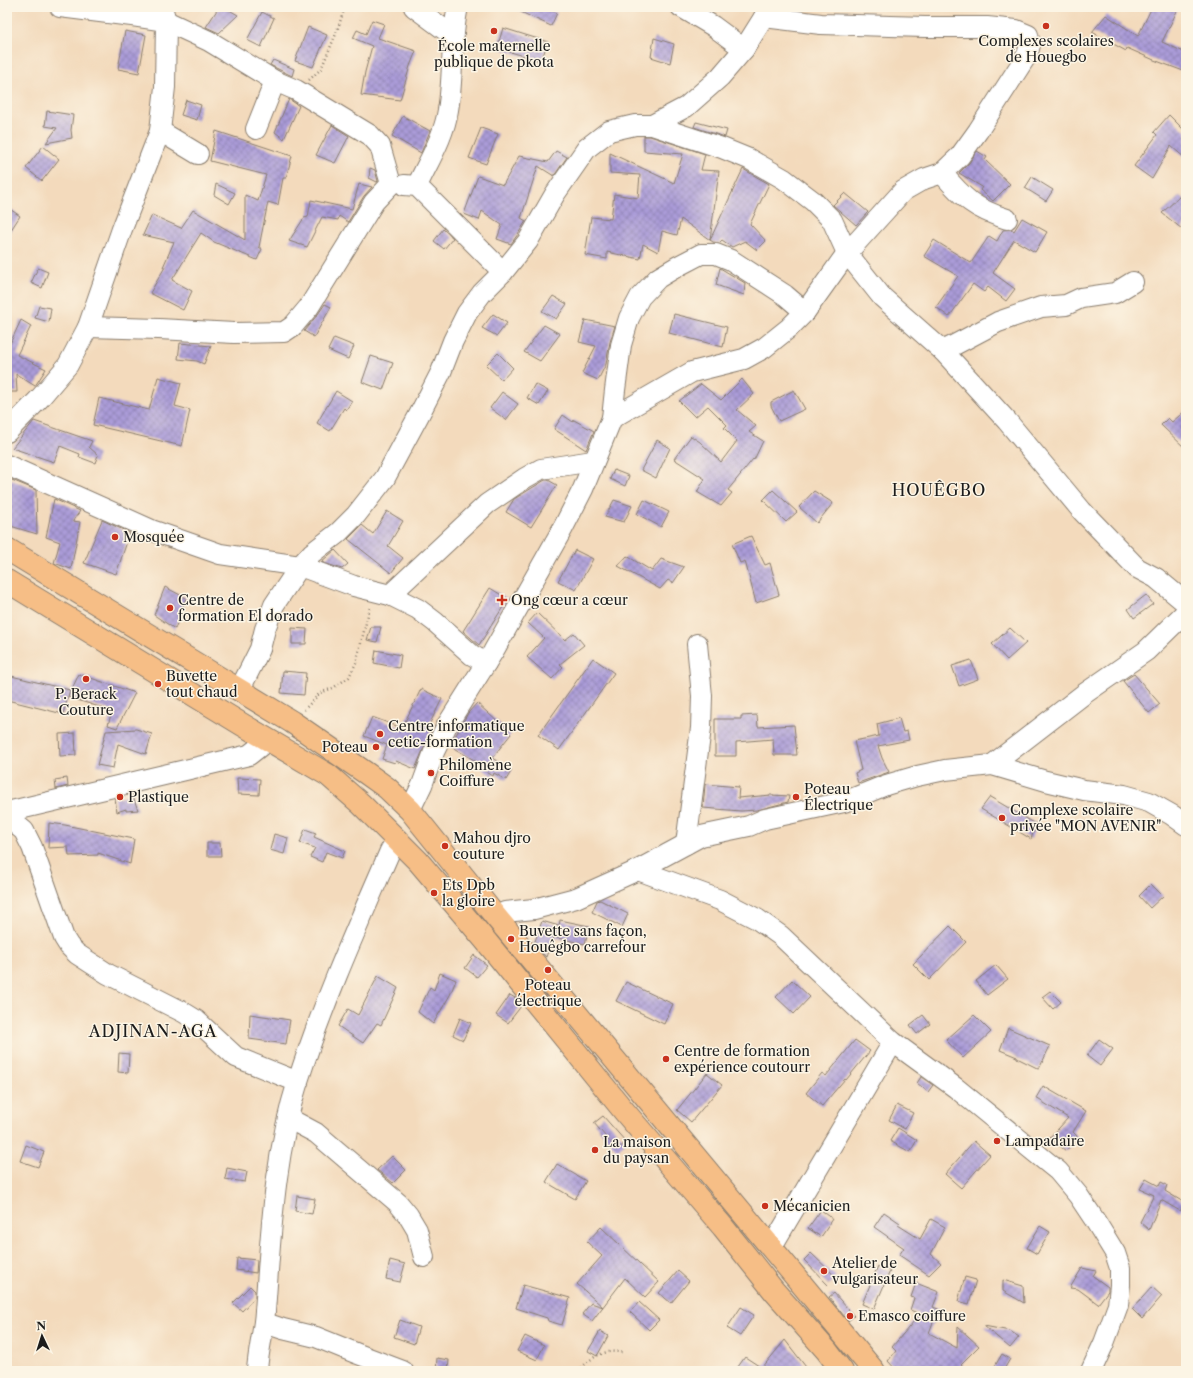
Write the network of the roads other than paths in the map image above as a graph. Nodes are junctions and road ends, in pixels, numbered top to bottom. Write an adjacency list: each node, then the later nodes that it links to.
1 (60, 7): 6 (street)
2 (414, 7): 7 (street)
3 (458, 7): 7 (street)
4 (681, 7): 8 (street)
5 (766, 12): 8 (street); 14 (street)
6 (164, 14): 9 (street); 12 (street)
7 (453, 36): 16 (street)
8 (744, 49): 10 (street)
9 (275, 81): 11 (street); 15 (street)
10 (652, 125): 18 (street); 19 (street)
11 (256, 129)
12 (160, 131): 13 (street); 22 (street)
13 (198, 154)
14 (942, 173): 17 (street); 18 (street)
15 (391, 184): 16 (street); 22 (street)
16 (417, 186): 19 (street)
17 (1007, 219)
18 (847, 252): 21 (street); 23 (street)
19 (503, 272): 29 (street)
20 (1133, 282): 23 (street)
21 (805, 312): 24 (street); 24 (street)
22 (88, 327): 25 (street)
23 (943, 351): 32 (street)
24 (612, 418): 26 (street)
25 (7, 432)
26 (593, 461): 31 (street); 35 (street)
27 (7, 465): 29 (street)
28 (7, 549): 36 (main road)
29 (300, 566): 31 (street); 36 (street)
30 (7, 581): 37 (main road)
31 (382, 593): 35 (street)
32 (1186, 603)
33 (1186, 612): 38 (street)
34 (697, 644): 44 (street)
35 (486, 663): 39 (street)
36 (238, 689): 39 (main road)
37 (268, 740): 40 (street); 43 (main road)
38 (992, 765): 42 (street); 44 (street)
39 (410, 810): 46 (main road)
40 (7, 812)
41 (7, 817): 48 (street)
42 (1186, 825)
43 (397, 839): 48 (street); 53 (main road)
44 (686, 844): 45 (street)
45 (638, 870): 46 (street); 47 (street)
46 (496, 917): 50 (main road)
47 (893, 1042): 50 (street); 57 (street)
48 (298, 1082): 49 (street)
49 (288, 1118): 51 (street); 52 (street)
50 (771, 1248): 56 (main road)
51 (424, 1257)
52 (264, 1322): 54 (street); 55 (street)
53 (834, 1368)
54 (257, 1371)
55 (403, 1371)
56 (874, 1371)
57 (1091, 1371)

